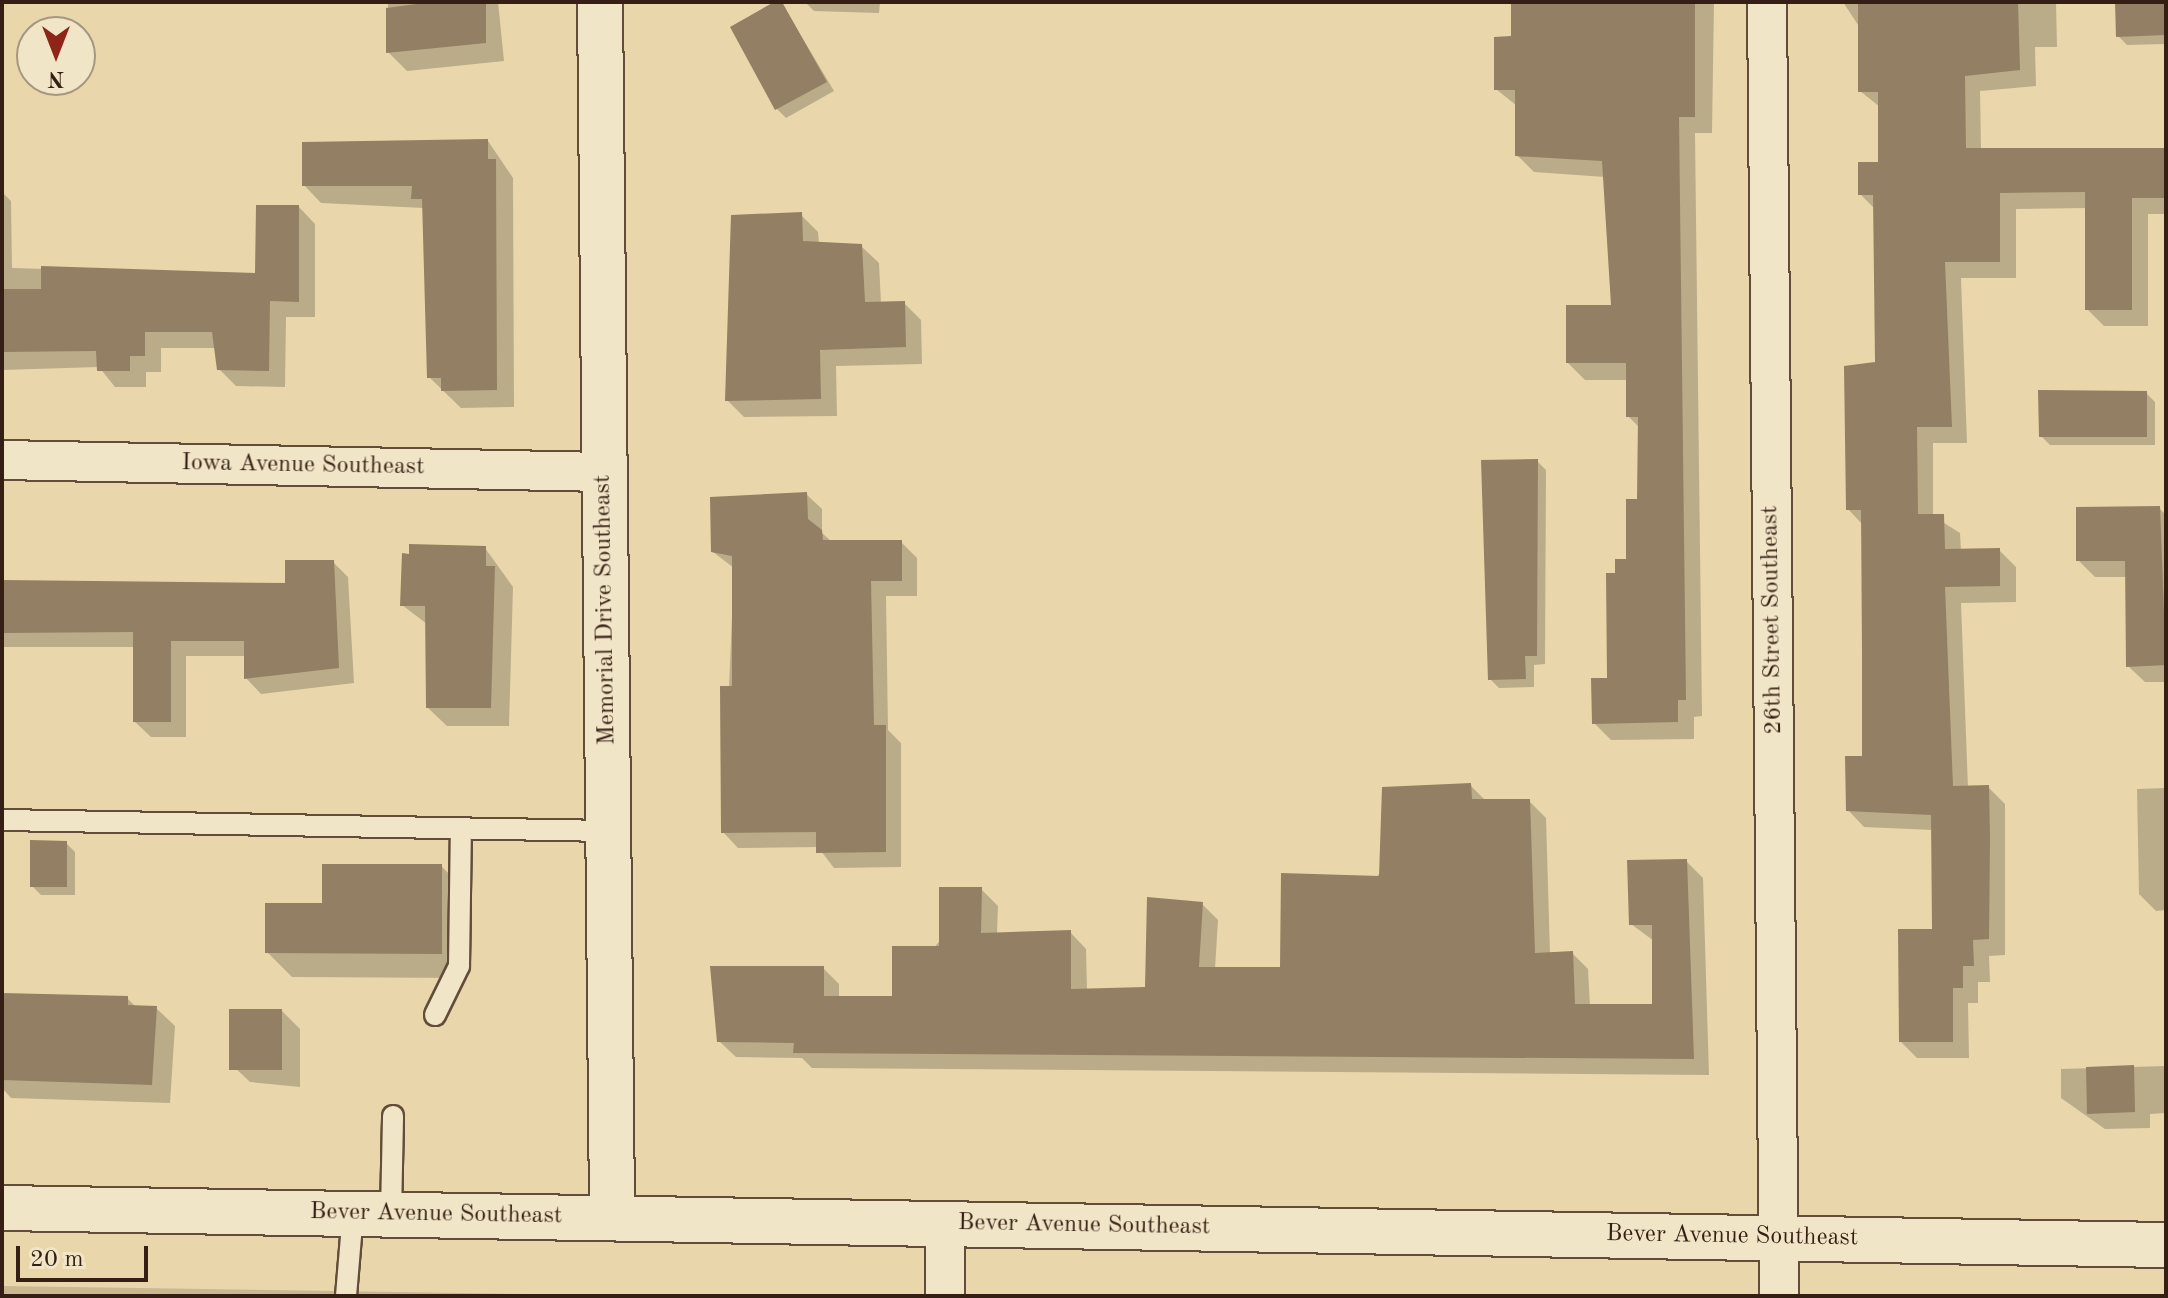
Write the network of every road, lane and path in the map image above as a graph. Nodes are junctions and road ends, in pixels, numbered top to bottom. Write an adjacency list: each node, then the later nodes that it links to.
1 (600, 2): 4 (street, Memorial Drive Southeast)
2 (1767, 2): 14 (street, 26th Street Southeast)
3 (2, 460): 4 (street, Iowa Avenue Southeast)
4 (605, 472): 7 (street, Memorial Drive Southeast)
5 (2, 820): 6 (lane)
6 (461, 829): 7 (lane); 8 (lane)
7 (608, 831): 12 (street, Memorial Drive Southeast)
8 (435, 1015)
9 (393, 1116): 11 (lane)
10 (2, 1208): 11 (street, Bever Avenue Southeast)
11 (372, 1214): 12 (street, Bever Avenue Southeast); 16 (lane)
12 (612, 1218): 13 (street, Bever Avenue Southeast)
13 (945, 1224): 14 (street, Bever Avenue Southeast); 17 (street)
14 (1779, 1238): 15 (street, Bever Avenue Southeast); 18 (street, 26th Street Southeast)
15 (2166, 1245)
16 (346, 1296)
17 (945, 1296)
18 (1779, 1296)

